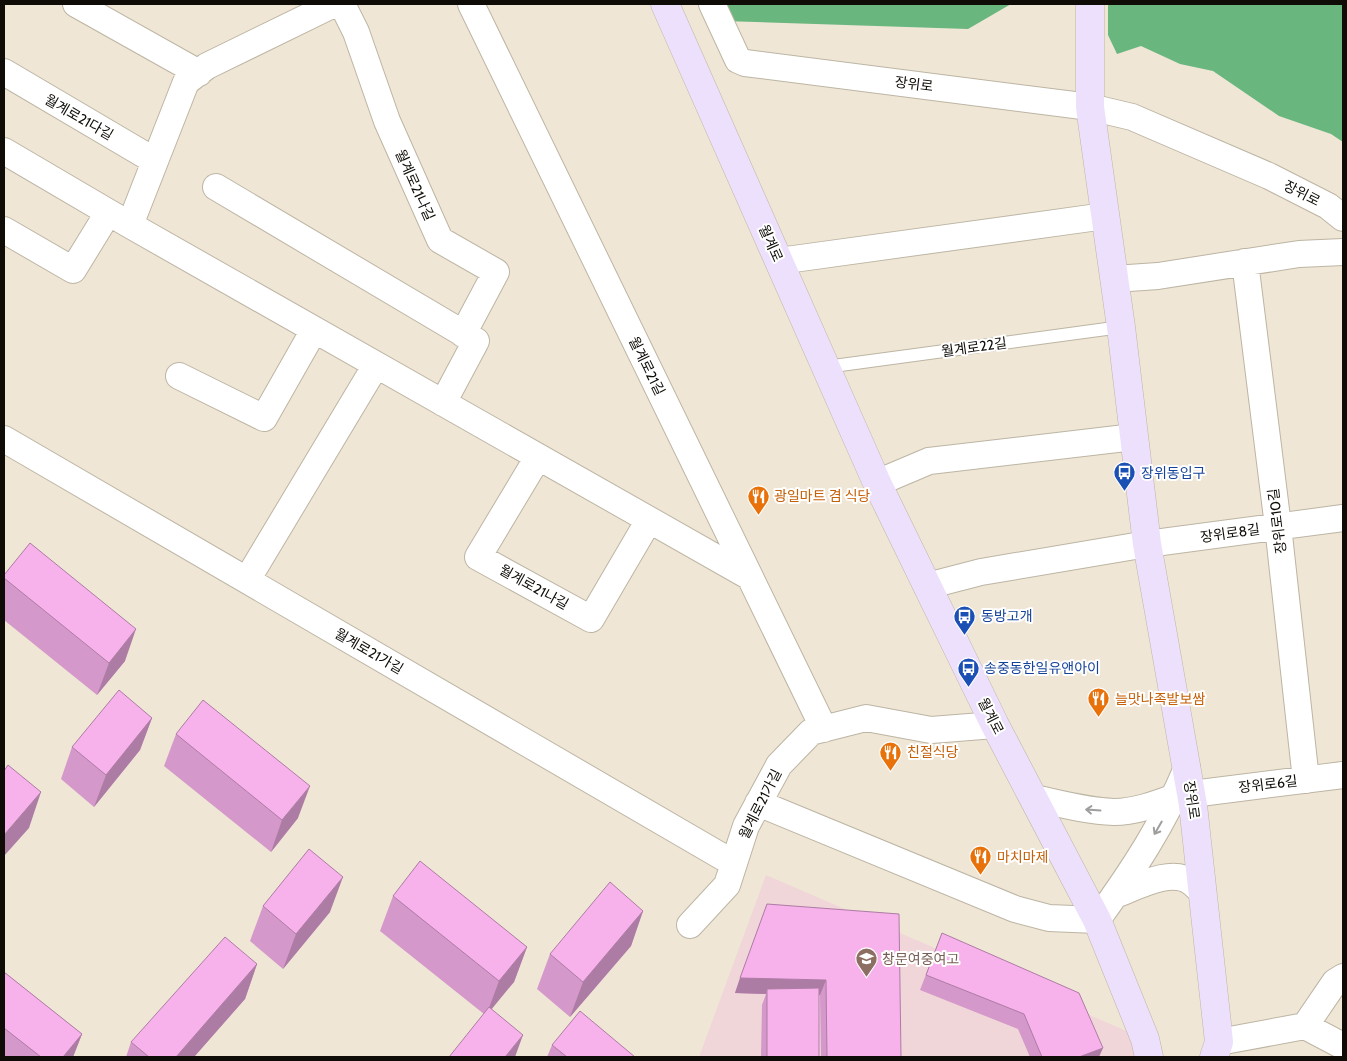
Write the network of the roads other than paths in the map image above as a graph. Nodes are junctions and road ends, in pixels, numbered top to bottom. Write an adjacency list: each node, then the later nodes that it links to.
1 (76, 4): 9 (street)
2 (334, 4): 9 (street)
3 (342, 4): 24 (street, 월계로21나길)
4 (471, 4): 37 (street, 월계로21길)
5 (665, 4): 19 (main road, 월계로)
6 (712, 4): 10 (street, 장위로)
7 (1090, 4): 10 (main road, 장위로)
8 (4, 72): 12 (street, 월계로21다길)
9 (199, 73): 12 (street)
10 (1090, 107): 14 (main road, 장위로); 15 (street, 장위로)
11 (4, 151): 16 (street)
12 (155, 161): 16 (street)
13 (216, 187): 24 (street)
14 (1105, 216): 19 (street); 21 (main road, 장위로)
15 (1343, 218)
16 (119, 219): 17 (street); 23 (street)
17 (4, 230)
18 (1343, 252): 20 (street)
19 (779, 261): 26 (main road, 월계로)
20 (1245, 262): 21 (street); 35 (street, 장위로10길)
21 (1114, 279): 22 (main road, 장위로)
22 (1121, 327): 26 (lane, 월계로22길); 29 (main road, 장위로)
23 (314, 330): 25 (street); 27 (street)
24 (463, 334): 28 (street)
25 (376, 365): 28 (street); 38 (street)
26 (826, 367): 32 (main road, 월계로)
27 (179, 376)
28 (443, 403): 31 (street)
29 (1134, 437): 32 (street); 36 (main road, 장위로)
30 (4, 439): 38 (street, 월계로21가길)
31 (538, 457): 34 (street); 34 (street, 월계로21나길)
32 (877, 483): 39 (main road, 월계로)
33 (1343, 518): 35 (street, 장위로8길)
34 (649, 520): 37 (street)
35 (1278, 526): 36 (street, 장위로8길); 43 (street, 장위로10길)
36 (1147, 544): 39 (street); 44 (main road, 장위로)
37 (750, 577): 41 (street, 월계로21길)
38 (248, 580): 47 (street, 월계로21가길)
39 (927, 586): 40 (main road, 월계로)
40 (995, 725): 41 (street, 월계로21가길); 45 (main road, 월계로)
41 (824, 729): 46 (street, 월계로21가길)
42 (1343, 775): 43 (street, 장위로6길)
43 (1306, 780): 44 (street, 장위로6길)
44 (1185, 786): 45 (street, 장위로6길, one-way to 45); 48 (main road, 장위로); 49 (street, one-way to 49)
45 (1034, 798): 50 (main road, 월계로)
46 (758, 803): 47 (street, 월계로21가길); 50 (street)
47 (733, 863): 51 (street, 월계로21가길)
48 (1203, 893): 49 (street); 55 (main road, 장위로)
49 (1115, 896): 50 (street)
50 (1097, 920): 56 (main road, 월계로)
51 (690, 925)
52 (1343, 977): 53 (street)
53 (1305, 1026): 54 (street); 55 (street)
54 (1343, 1046)
55 (1216, 1050)
56 (1149, 1057)

